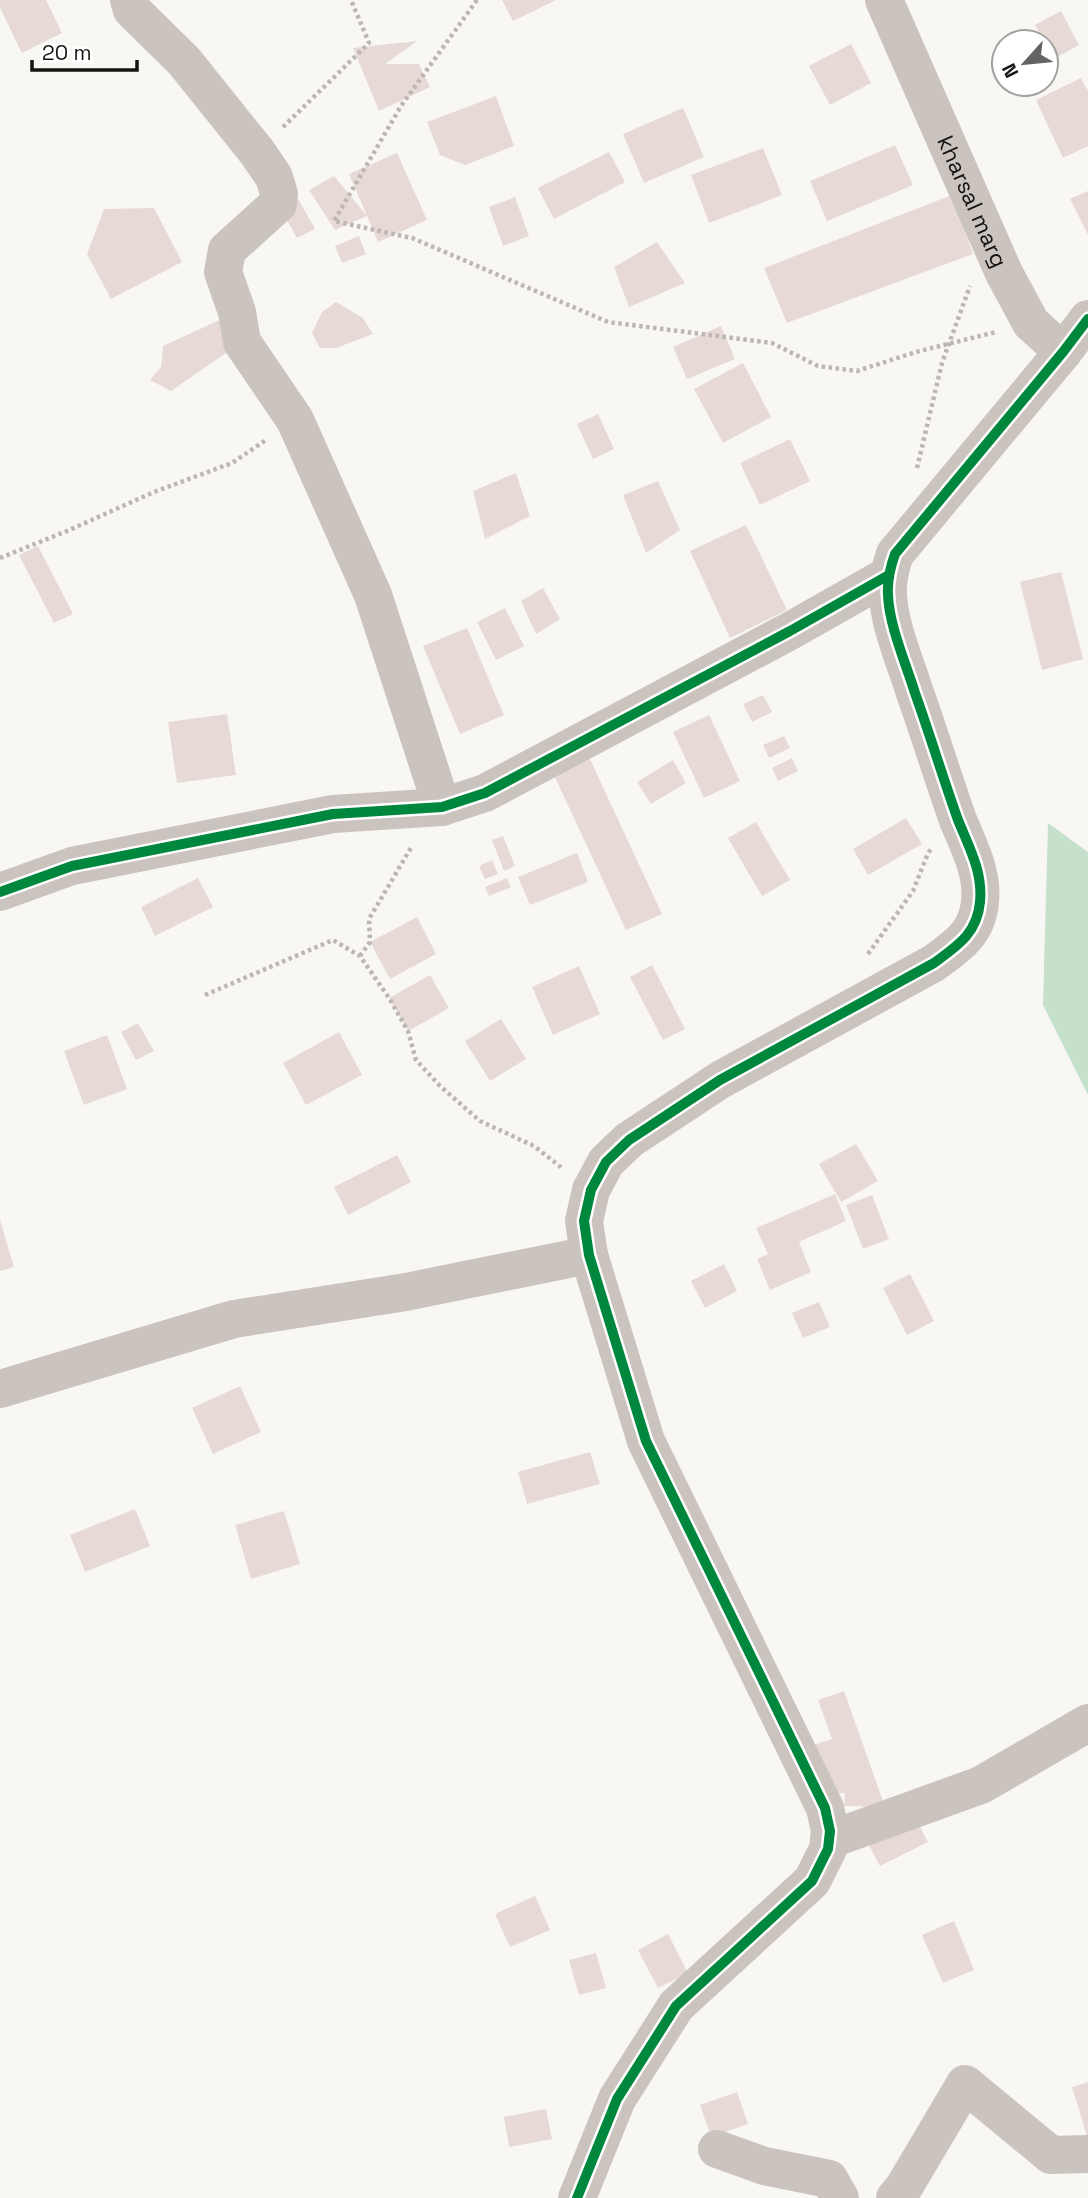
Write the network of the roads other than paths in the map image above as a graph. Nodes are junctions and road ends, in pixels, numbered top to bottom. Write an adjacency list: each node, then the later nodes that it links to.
1 (129, 0): 6 (street)
2 (884, 0): 4 (street, kharsal marg)
3 (1088, 318): 4 (street)
4 (1063, 352): 5 (street)
5 (887, 576): 6 (street); 8 (street)
6 (442, 807): 7 (street)
7 (0, 892)
8 (589, 1255): 9 (street); 11 (street)
9 (0, 1389)
10 (1088, 1723): 11 (street)
11 (829, 1840): 14 (street)
12 (717, 2149): 15 (street)
13 (1088, 2154): 16 (street)
14 (577, 2198)
15 (840, 2198)
16 (895, 2198)

